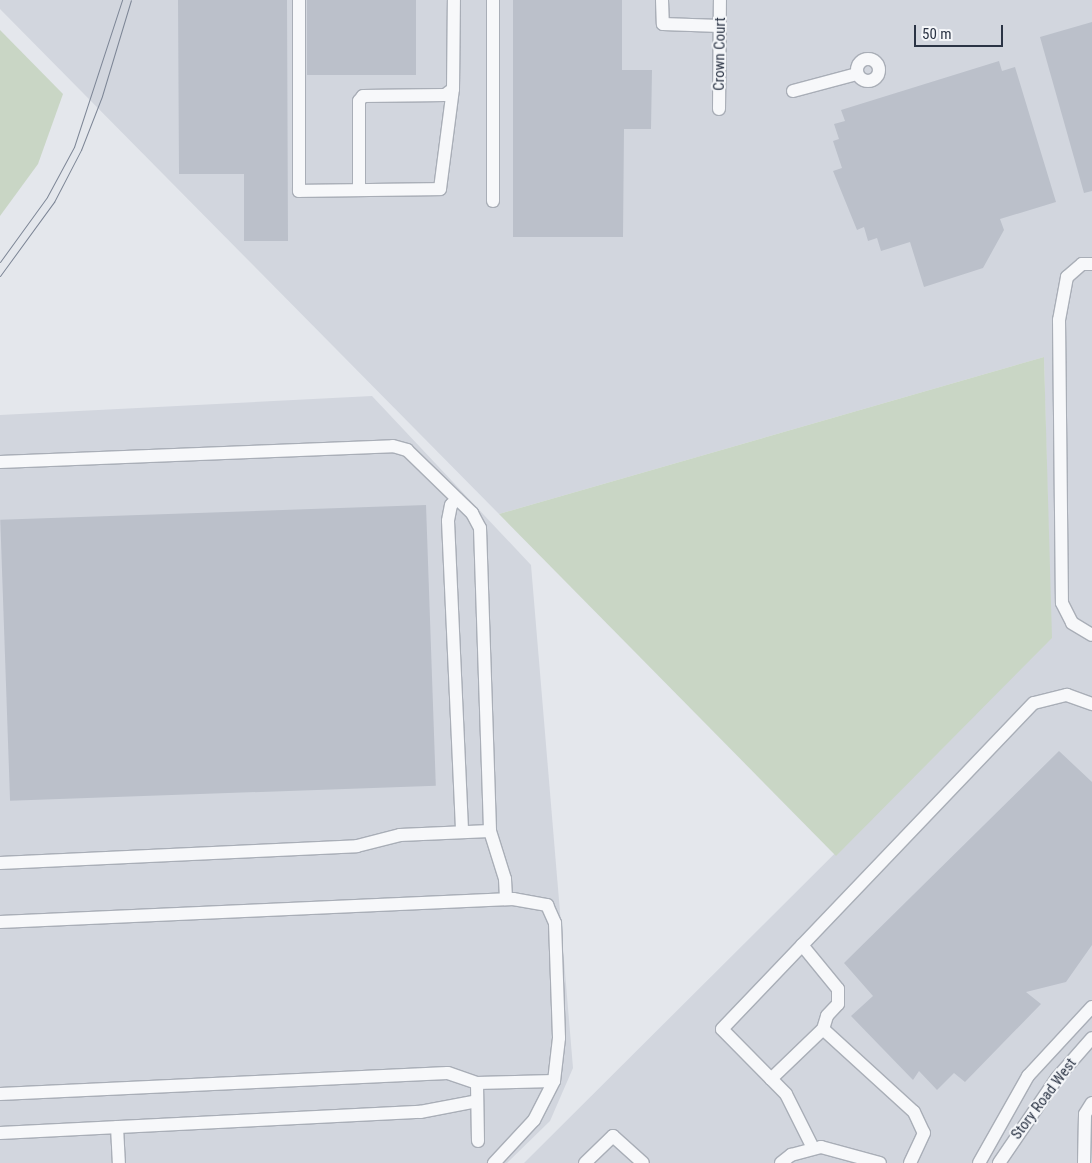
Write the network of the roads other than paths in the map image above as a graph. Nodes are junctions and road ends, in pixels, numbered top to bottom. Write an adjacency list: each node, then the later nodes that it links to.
1 (299, 0): 11 (street)
2 (454, 0): 8 (street)
3 (493, 0): 12 (street)
4 (662, 0): 6 (street)
5 (720, 0): 6 (street, Crown Court)
6 (720, 26): 10 (street, Crown Court)
7 (857, 74): 9 (street)
8 (453, 89): 11 (street); 11 (street)
9 (793, 91)
10 (719, 109)
11 (359, 190)
12 (493, 201)
13 (1092, 264): 16 (street)
14 (0, 462): 15 (street)
15 (457, 499): 18 (street); 19 (street)
16 (1092, 635)
17 (1092, 704): 23 (street)
18 (490, 831): 19 (street); 21 (street)
19 (462, 832): 20 (street)
20 (0, 863)
21 (506, 899): 22 (street); 28 (street)
22 (0, 922)
23 (802, 945): 25 (street); 27 (street)
24 (1092, 1007): 45 (street, Story Road West)
25 (823, 1029): 27 (street); 44 (street)
26 (1092, 1038): 46 (street, Story Road West)
27 (771, 1079): 36 (street)
28 (554, 1081): 29 (street); 39 (street)
29 (477, 1083): 30 (street); 31 (street)
30 (0, 1094)
31 (477, 1101): 33 (street); 35 (street)
32 (1092, 1104): 47 (street)
33 (117, 1127): 34 (street); 38 (street)
34 (0, 1133)
35 (478, 1141)
36 (813, 1148): 37 (street); 42 (street)
37 (861, 1160): 43 (street)
38 (119, 1163)
39 (494, 1163)
40 (585, 1163): 41 (street)
41 (643, 1163)
42 (781, 1163)
43 (880, 1163)
44 (910, 1163)
45 (979, 1163)
46 (999, 1163)
47 (1084, 1163)

